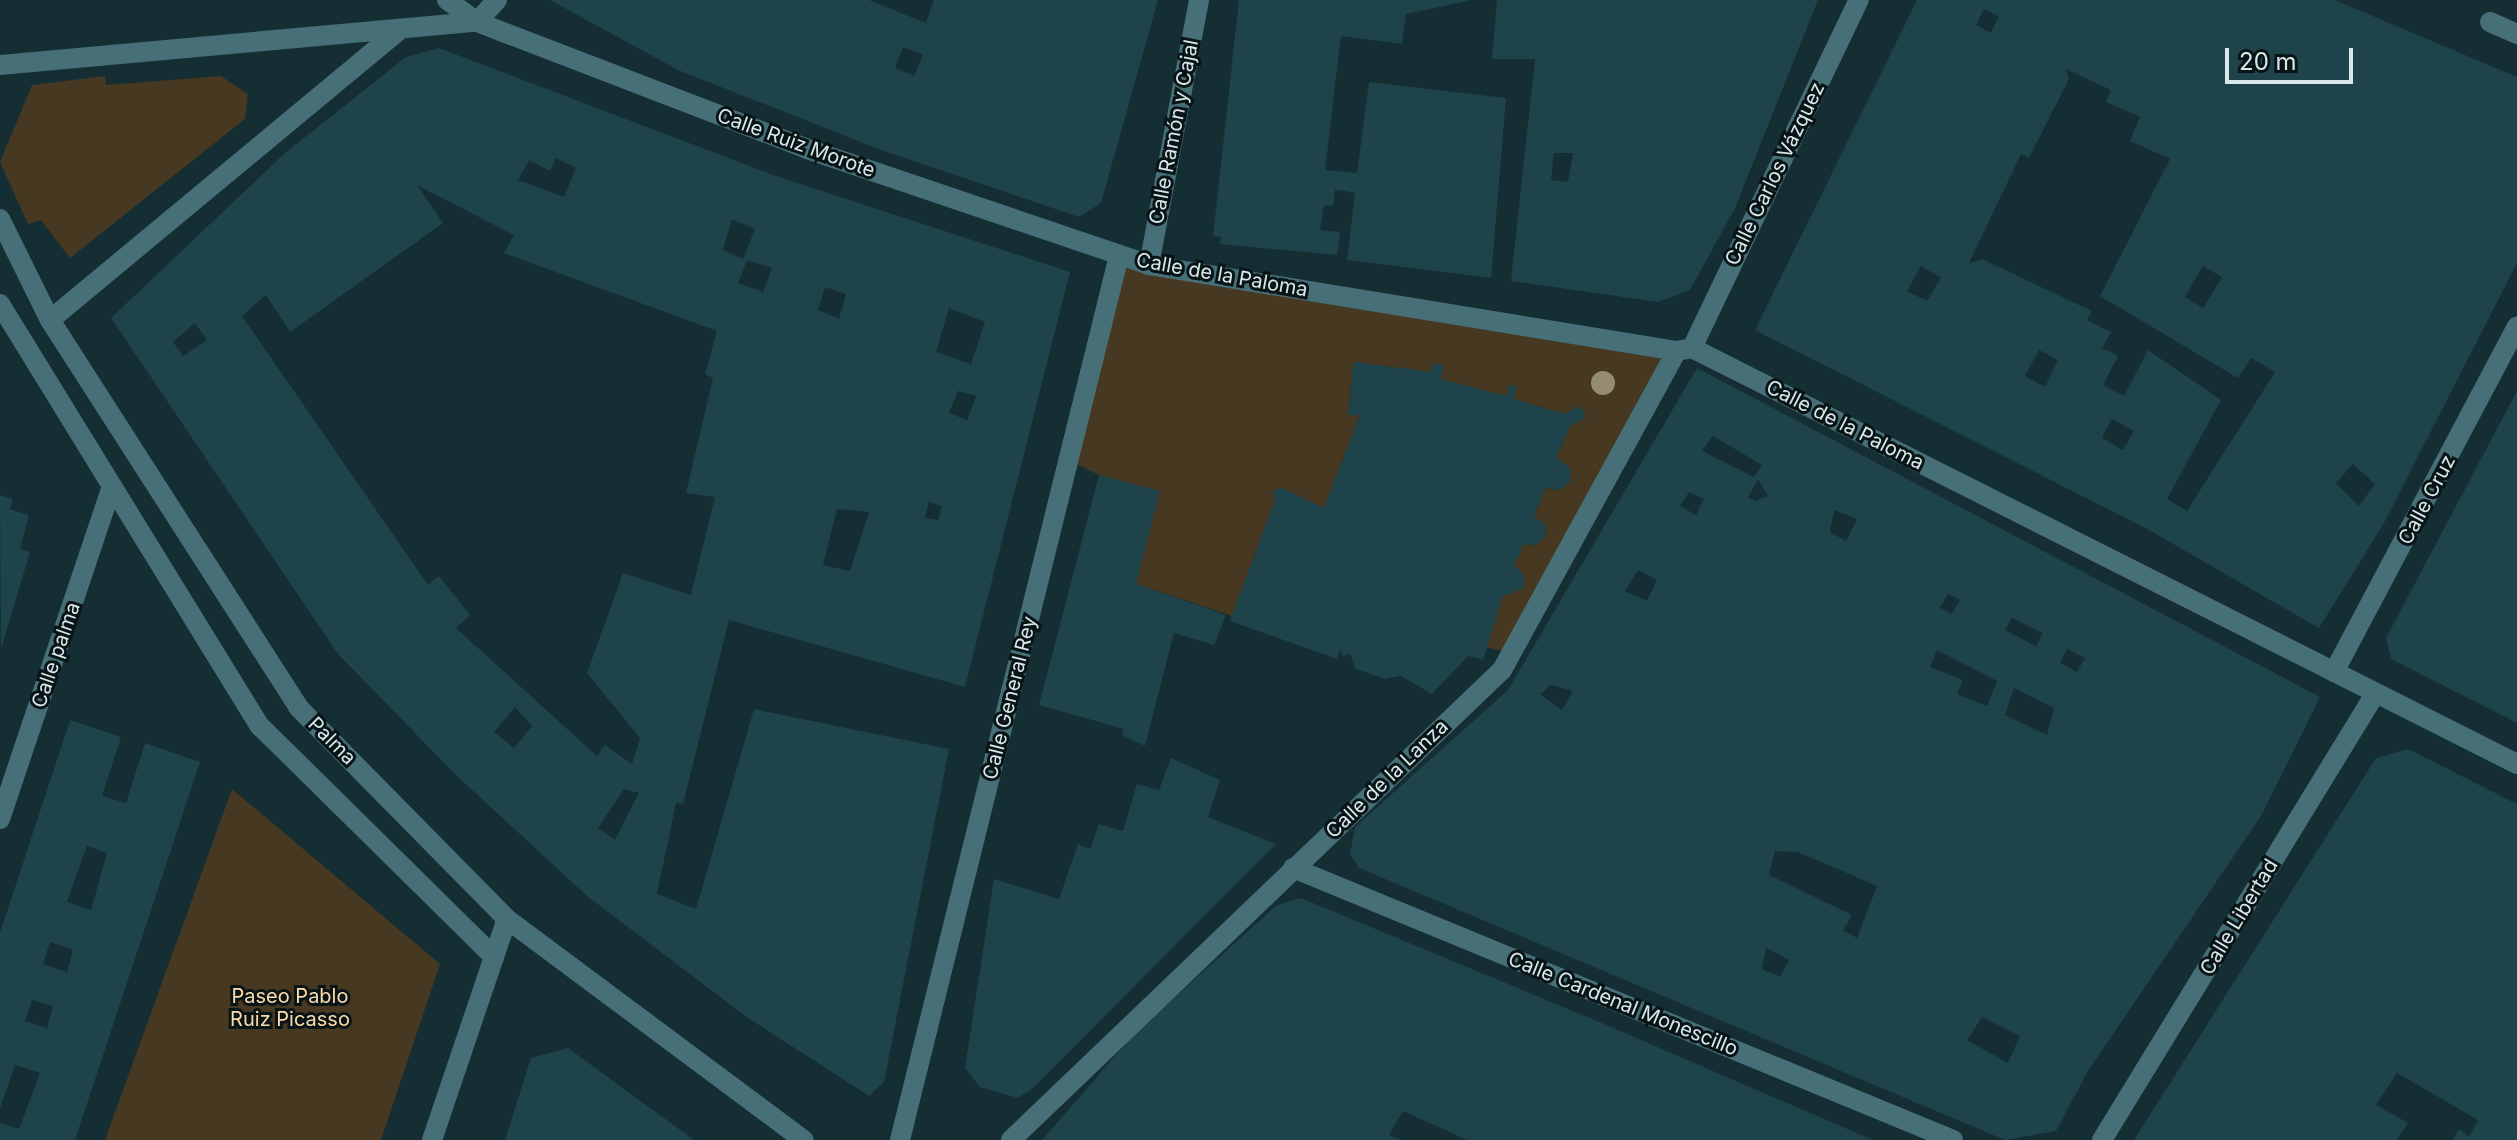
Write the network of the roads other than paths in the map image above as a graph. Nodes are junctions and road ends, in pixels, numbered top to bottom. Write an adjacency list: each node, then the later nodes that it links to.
1 (447, 0): 5 (street)
2 (497, 0): 5 (street)
3 (1199, 0): 12 (street, Calle Ramón y Cajal)
4 (1859, 0): 16 (street, Calle Carlos Vázquez)
5 (477, 22): 7 (street); 11 (street, Calle Ruiz Morote)
6 (2490, 22): 8 (street)
7 (401, 29): 9 (street); 14 (street)
8 (2517, 34)
9 (0, 65)
10 (0, 219): 14 (street, Palma)
11 (1119, 256): 12 (street, Calle de la Paloma); 27 (street, Calle General Rey)
12 (1149, 265): 16 (street, Calle de la Paloma)
13 (0, 304): 17 (street, Palma)
14 (50, 320): 23 (street, Palma)
15 (2517, 326): 18 (street, Calle Cruz)
16 (1684, 349): 18 (street, Calle de la Paloma); 22 (street, Calle de la Lanza)
17 (111, 490): 21 (street, Calle palma); 24 (street, Palma)
18 (2334, 672): 19 (street, Calle de la Paloma)
19 (2375, 694): 20 (street, Calle de la Paloma); 30 (street, Calle Libertad)
20 (2517, 764)
21 (0, 819)
22 (1293, 868): 28 (street, Calle de la Lanza); 29 (street, Calle Cardenal Monescillo)
23 (507, 919): 24 (street); 26 (street, Palma)
24 (494, 957): 25 (street)
25 (432, 1140)
26 (804, 1140)
27 (900, 1140)
28 (1011, 1140)
29 (1953, 1140)
30 (2102, 1140)

